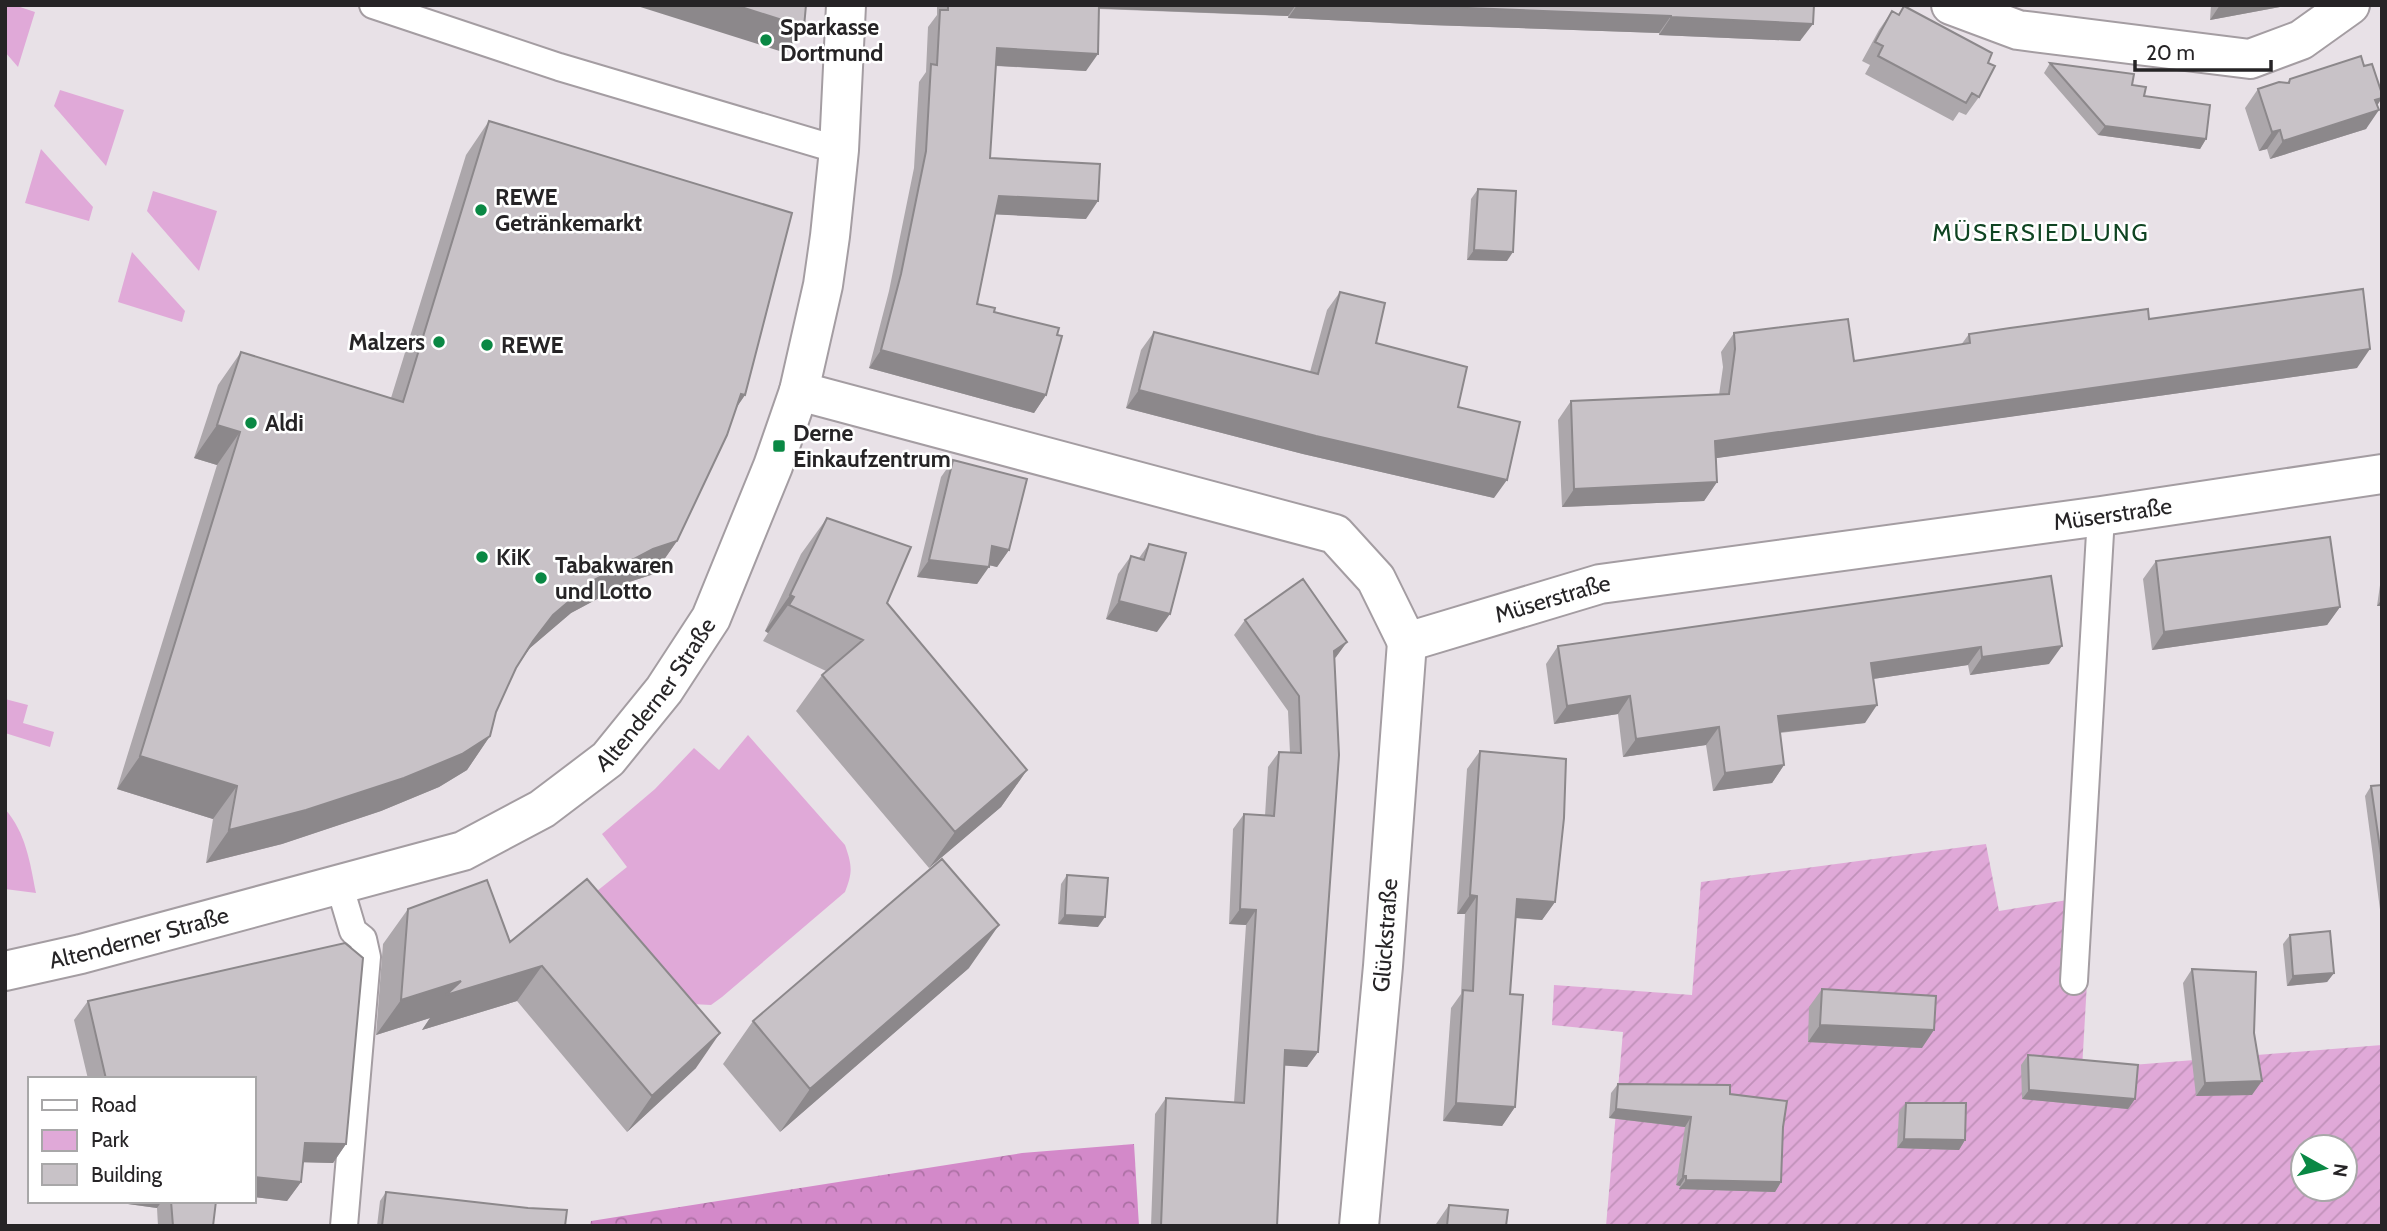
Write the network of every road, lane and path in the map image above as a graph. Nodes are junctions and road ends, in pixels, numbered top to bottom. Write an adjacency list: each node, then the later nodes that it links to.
1 (373, 5): 5 (lane)
2 (846, 5): 5 (street, Altenderner Straße)
3 (1951, 5): 4 (street)
4 (2350, 5)
5 (839, 150): 6 (street, Altenderner Straße)
6 (799, 391): 9 (street); 10 (street, Altenderner Straße)
7 (2382, 474): 8 (street, Müserstraße)
8 (2101, 516): 9 (street, Müserstraße); 12 (lane)
9 (1406, 642): 14 (street, Glückstraße)
10 (339, 884): 11 (street, Altenderner Straße); 13 (lane)
11 (5, 971)
12 (2074, 981)
13 (344, 1226)
14 (1359, 1226)

